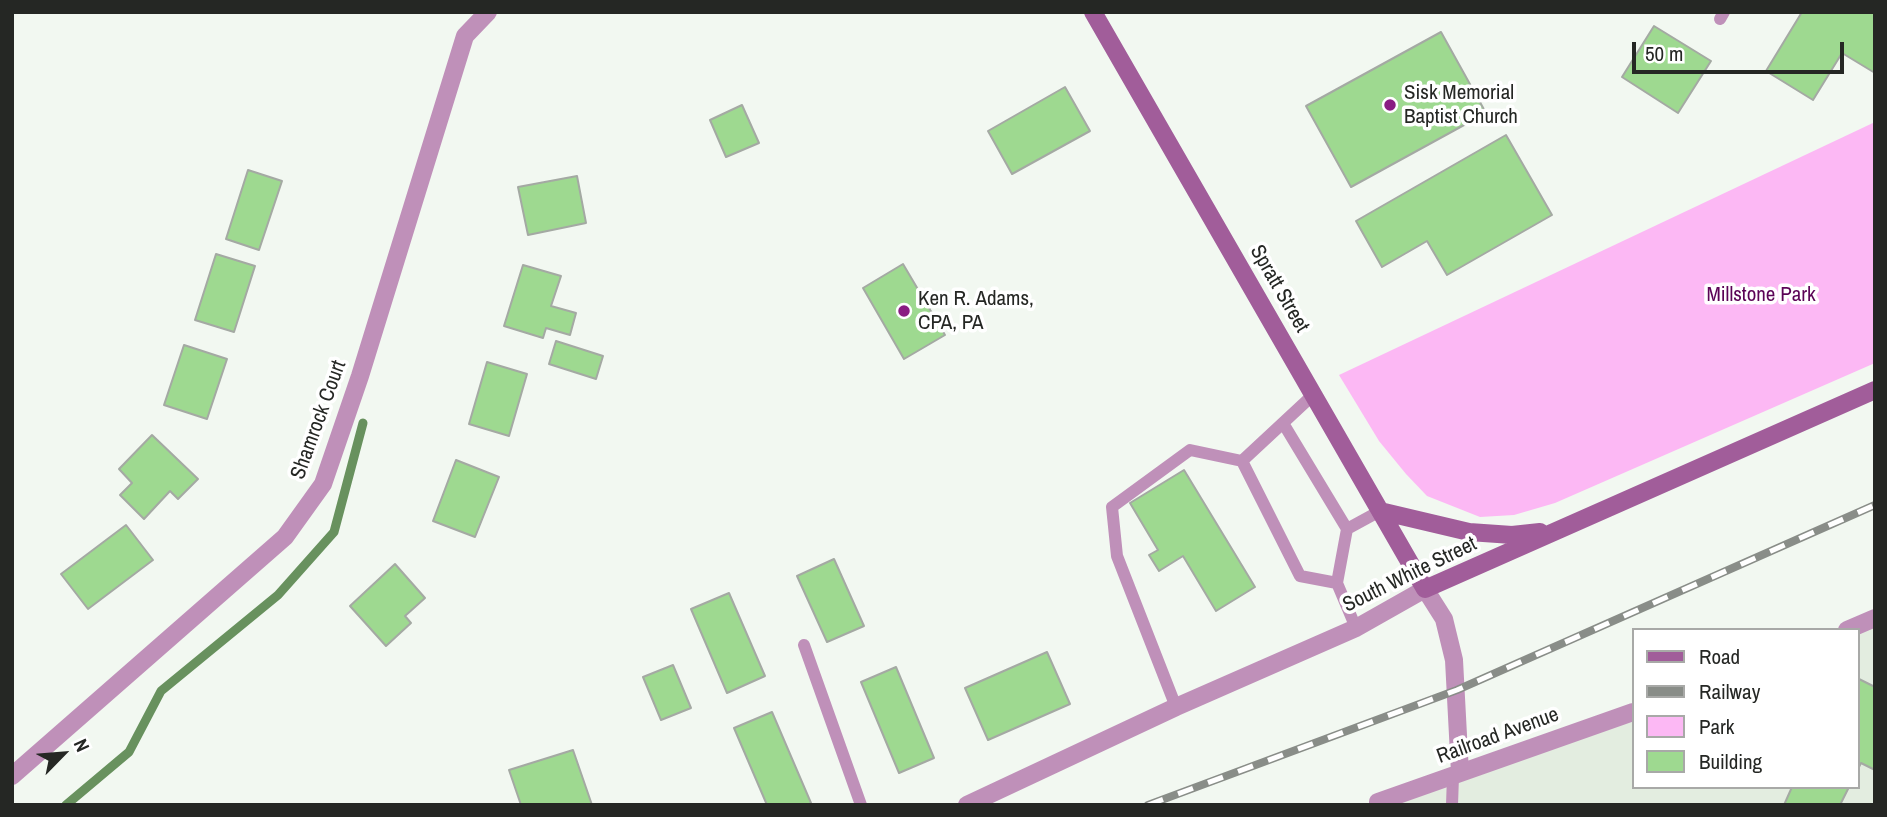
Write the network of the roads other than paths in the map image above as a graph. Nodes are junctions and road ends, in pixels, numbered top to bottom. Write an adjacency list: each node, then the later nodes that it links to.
1 (488, 12): 19 (street, Shamrock Court)
2 (1093, 12): 4 (main road, Spratt Street)
3 (1875, 390): 9 (main road, South White Street)
4 (1313, 396): 5 (lane); 7 (main road, Spratt Street)
5 (1283, 423): 6 (lane); 8 (lane)
6 (1242, 461): 10 (lane); 16 (lane)
7 (1380, 511): 8 (lane); 9 (main road); 11 (main road, Spratt Street)
8 (1347, 529): 10 (lane)
9 (1557, 530): 11 (main road, South White Street)
10 (1337, 583): 13 (lane)
11 (1425, 589): 13 (street, South White Street); 18 (street)
12 (1875, 618): 14 (street)
13 (1356, 628): 16 (street, South White Street)
14 (1852, 628)
15 (804, 645): 21 (lane)
16 (1176, 707): 22 (street, South White Street)
17 (1632, 712): 18 (street, Railroad Avenue)
18 (1457, 775): 20 (street, Railroad Avenue); 23 (lane)
19 (12, 776)
20 (1376, 804)
21 (861, 805)
22 (967, 805)
23 (1452, 805)

